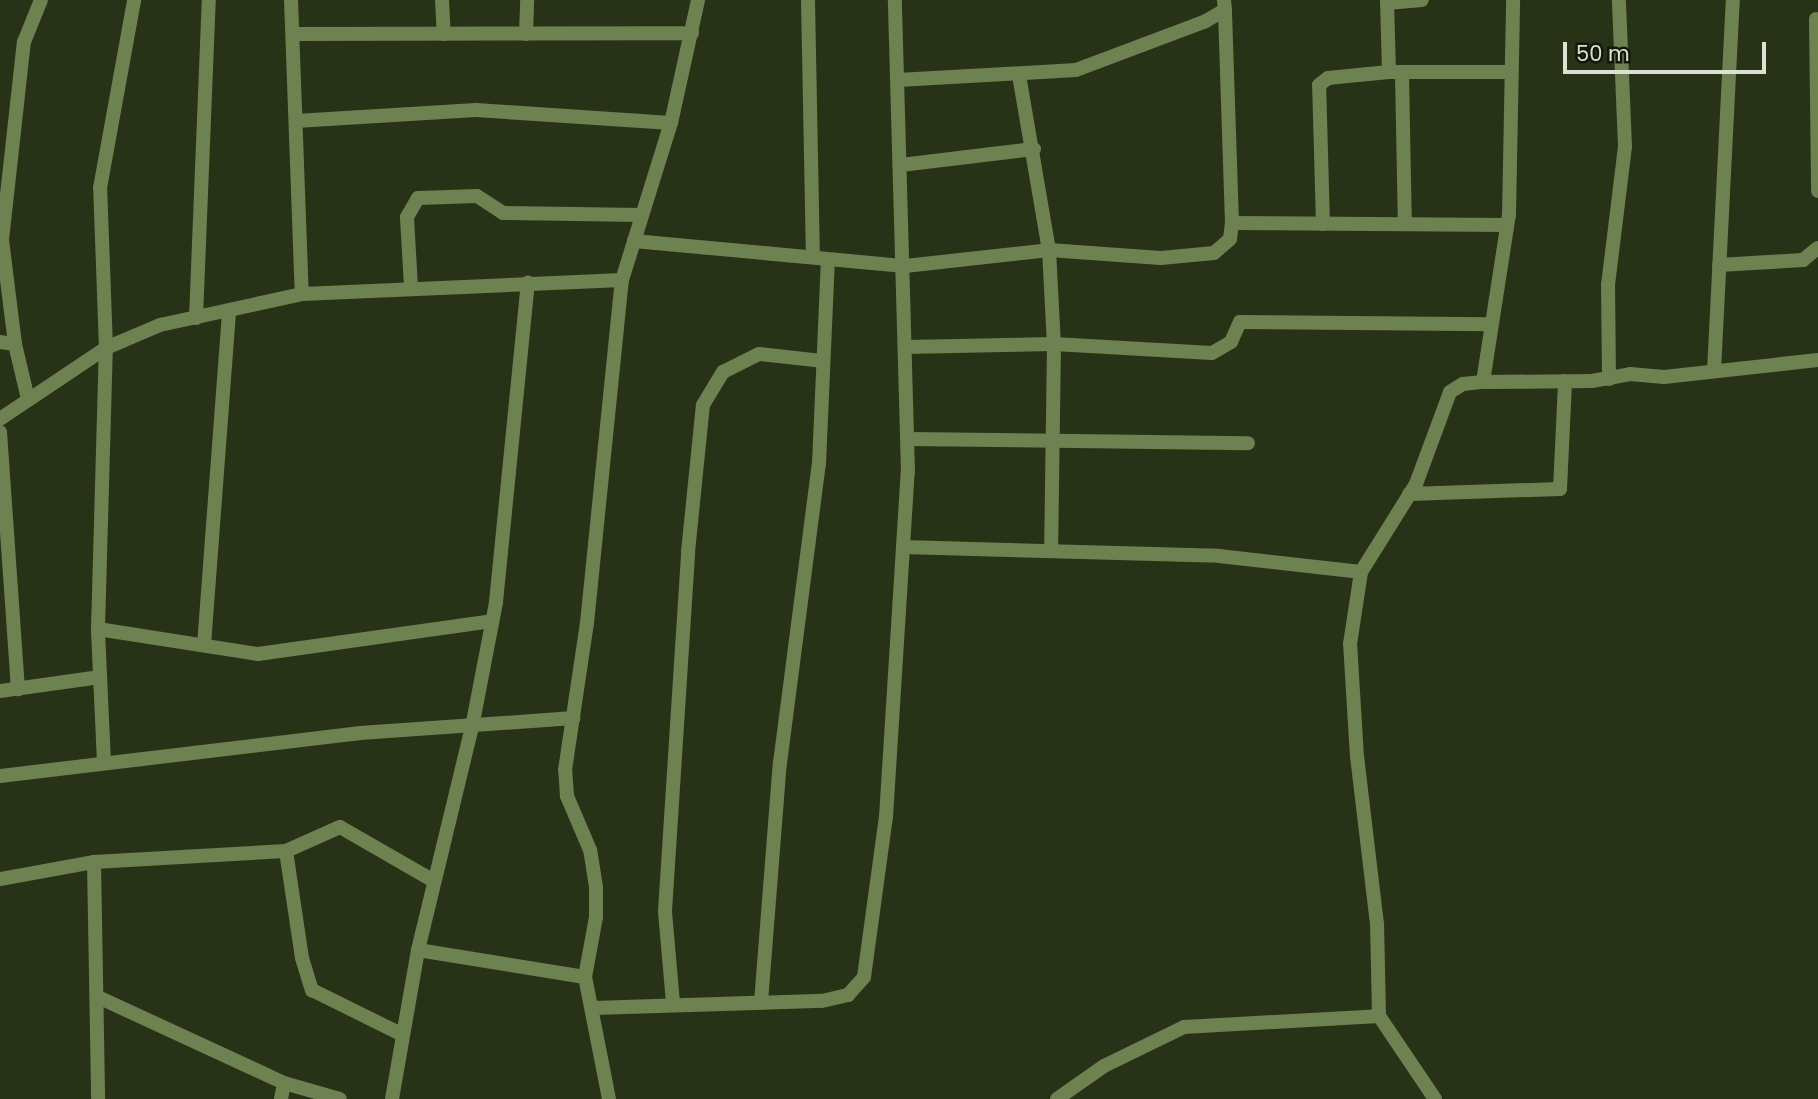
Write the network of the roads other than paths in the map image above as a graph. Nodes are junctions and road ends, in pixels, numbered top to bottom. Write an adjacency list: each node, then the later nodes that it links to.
1 (41, 0): 27 (street)
2 (134, 0): 54 (street)
3 (209, 0): 49 (street)
4 (291, 0): 18 (street)
5 (442, 0): 19 (street)
6 (527, 0): 20 (street)
7 (698, 0): 17 (street)
8 (808, 0): 40 (street)
9 (895, 0): 24 (street)
10 (1422, 0): 14 (street)
11 (1513, 0): 21 (street)
12 (1619, 0): 58 (street)
13 (1733, 0): 42 (street)
14 (1387, 2): 22 (street)
15 (1224, 5): 23 (street); 32 (street)
16 (1816, 19): 30 (street)
17 (692, 33): 20 (street); 26 (street)
18 (293, 34): 19 (street); 25 (street)
19 (444, 34): 20 (street)
20 (526, 34)
21 (1511, 72): 22 (street); 35 (street)
22 (1395, 73): 33 (street); 34 (street)
23 (1019, 75): 24 (street); 28 (street)
24 (898, 80): 29 (street)
25 (296, 121): 26 (street); 47 (street)
26 (671, 123): 31 (street)
27 (6, 148): 36 (street)
28 (1034, 149): 29 (street); 39 (street)
29 (901, 166): 43 (street)
30 (1818, 191)
31 (642, 215): 37 (street); 46 (street)
32 (1232, 223): 33 (street); 39 (street)
33 (1323, 223): 34 (street)
34 (1405, 224): 35 (street)
35 (1507, 225): 50 (street)
36 (1, 239): 51 (street)
37 (634, 241): 40 (street); 44 (street)
38 (1818, 248): 42 (street)
39 (1049, 250): 43 (street); 52 (street)
40 (813, 257): 41 (street)
41 (828, 259): 43 (street); 56 (street)
42 (1719, 265): 57 (street)
43 (905, 266): 53 (street)
44 (622, 280): 45 (street); 77 (street)
45 (528, 283): 46 (street); 71 (street)
46 (411, 287): 47 (street)
47 (302, 294): 48 (street)
48 (229, 311): 49 (street); 73 (street)
49 (196, 318): 54 (street)
50 (1490, 324): 52 (street); 59 (street)
51 (7, 343): 61 (street)
52 (1054, 344): 53 (street); 65 (street)
53 (906, 346): 64 (street)
54 (106, 348): 61 (street); 72 (street)
55 (1818, 360): 57 (street)
56 (822, 361): 88 (street); 89 (street)
57 (1714, 371): 58 (street)
58 (1609, 379): 60 (street)
59 (1483, 382): 60 (street); 67 (street)
60 (1565, 382): 67 (street)
61 (28, 399): 62 (street)
62 (0, 419)
63 (0, 432): 75 (street)
64 (908, 439): 65 (street); 68 (street)
65 (1053, 440): 66 (street); 69 (street)
66 (1248, 443)
67 (1409, 494): 70 (street)
68 (903, 547): 69 (street); 88 (street)
69 (1051, 551): 70 (street)
70 (1361, 572): 91 (street)
71 (492, 621): 73 (street); 78 (street)
72 (98, 629): 73 (street); 74 (street)
73 (204, 645)
74 (100, 677): 75 (street); 79 (street)
75 (18, 689): 76 (street)
76 (0, 691)
77 (573, 718): 78 (street); 86 (street)
78 (473, 722): 79 (street); 84 (street)
79 (104, 764): 80 (street)
80 (0, 776)
81 (286, 851): 82 (street); 84 (street); 92 (street)
82 (94, 862): 83 (street); 87 (street)
83 (0, 879)
84 (435, 881): 85 (street)
85 (418, 950): 86 (street); 92 (street)
86 (585, 977): 90 (street)
87 (98, 997): 93 (street); 94 (street)
88 (761, 1002): 89 (street)
89 (673, 1003): 90 (street)
90 (593, 1009): 98 (street)
91 (1379, 1016): 99 (street); 100 (street)
92 (401, 1034): 97 (street)
93 (284, 1083): 95 (street); 96 (street)
94 (98, 1099)
95 (281, 1099)
96 (340, 1099)
97 (393, 1099)
98 (609, 1099)
99 (1057, 1099)
100 (1435, 1099)

